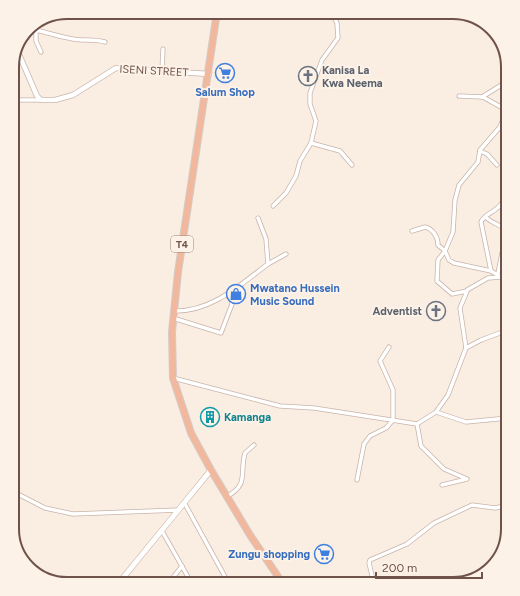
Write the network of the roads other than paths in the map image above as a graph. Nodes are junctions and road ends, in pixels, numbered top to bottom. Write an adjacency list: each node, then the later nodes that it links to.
1 (216, 19): 9 (highway, T4)
2 (335, 19): 17 (street)
3 (36, 30): 4 (street); 6 (street)
4 (105, 42)
5 (163, 49): 8 (street)
6 (41, 52)
7 (20, 58): 14 (street)
8 (162, 70): 9 (street, ISENI STREET); 14 (street, ISENI STREET)
9 (209, 74): 36 (highway, T4)
10 (501, 86): 12 (street)
11 (459, 96): 12 (street)
12 (482, 97): 15 (street)
13 (19, 100): 14 (street)
14 (41, 100)
15 (501, 107)
16 (501, 124): 18 (street)
17 (311, 143): 19 (street); 22 (street)
18 (480, 151): 20 (street); 27 (street)
19 (352, 165)
20 (497, 165)
21 (501, 204): 23 (street)
22 (273, 206)
23 (485, 217): 25 (street); 31 (street)
24 (258, 218): 30 (street)
25 (501, 226)
26 (412, 232): 27 (street)
27 (445, 251): 31 (street); 34 (street)
28 (286, 254): 30 (street)
29 (501, 258): 32 (street)
30 (268, 264): 35 (street)
31 (491, 271): 32 (street)
32 (498, 273): 33 (street)
33 (501, 277): 34 (street)
34 (467, 290): 40 (street)
35 (231, 293): 36 (street); 37 (street)
36 (174, 311): 37 (highway, T4)
37 (173, 318): 41 (highway, T4)
38 (501, 333): 40 (street)
39 (389, 347): 44 (street)
40 (466, 348): 42 (street)
41 (173, 378): 44 (street); 47 (highway, T4)
42 (436, 412): 43 (street); 45 (street)
43 (501, 419)
44 (393, 420): 45 (street); 48 (street)
45 (417, 424): 49 (street)
46 (254, 445): 51 (street)
47 (211, 470): 51 (highway, T4); 52 (main road)
48 (357, 480)
49 (442, 485)
50 (19, 495): 54 (street)
51 (226, 497): 61 (highway, T4)
52 (185, 504): 54 (main road); 60 (street)
53 (501, 507): 62 (street)
54 (179, 510): 55 (main road)
55 (162, 531): 56 (street); 57 (main road)
56 (182, 566): 58 (street); 59 (street)
57 (124, 577)
58 (173, 577)
59 (188, 577)
60 (225, 577)
61 (278, 577)
62 (372, 577)

